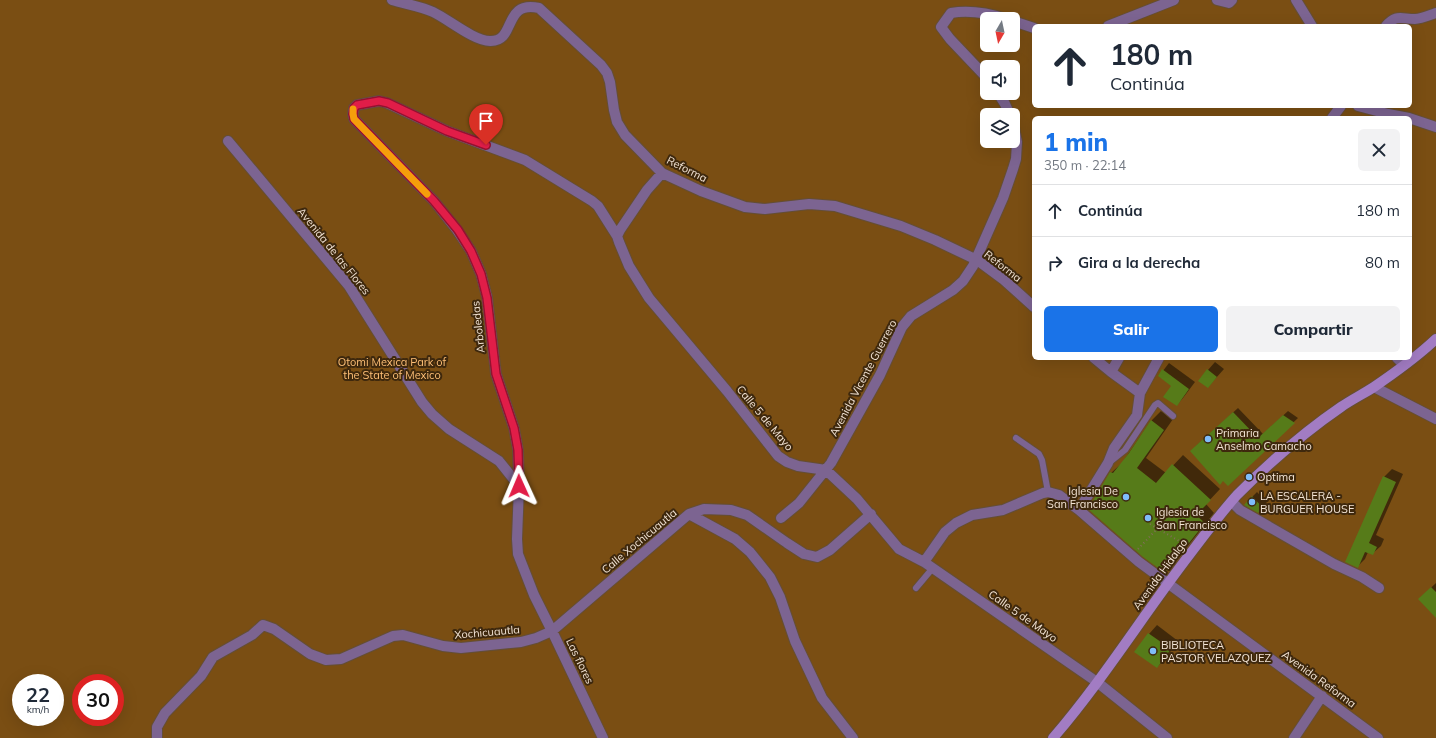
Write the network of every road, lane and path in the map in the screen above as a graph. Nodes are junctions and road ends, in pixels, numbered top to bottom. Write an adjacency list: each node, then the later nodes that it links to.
1 (392, 0): 20 (street, Reforma)
2 (1174, 0): 9 (street)
3 (1217, 0): 4 (street)
4 (1232, 0)
5 (1296, 0): 10 (street)
6 (980, 13): 13 (street)
7 (1436, 13): 11 (street)
8 (1020, 23): 12 (street)
9 (1113, 24)
10 (1311, 24)
11 (1388, 24)
12 (1032, 27)
13 (980, 71)
14 (1366, 108): 15 (street)
15 (1398, 116)
16 (1412, 119): 17 (street)
17 (1436, 127)
18 (228, 141): 38 (street, Avenida de las Flores)
19 (1016, 148): 22 (street, Avenida Vicente Guerrero)
20 (662, 173): 21 (street); 22 (street, Reforma)
21 (617, 236): 37 (street, Calle 5 de Mayo); 38 (street, Arboledas)
22 (977, 260): 23 (street, Reforma); 37 (street, Avenida Vicente Guerrero)
23 (1032, 304)
24 (1436, 339): 25 (main road, Avenida Hidalgo)
25 (1412, 357)
26 (1096, 360): 30 (street)
27 (1118, 360): 30 (street)
28 (1158, 360): 32 (street)
29 (1401, 361): 31 (main road, Avenida Hidalgo)
30 (1111, 372): 32 (street)
31 (1374, 387): 34 (street); 40 (main road, Avenida Hidalgo)
32 (1140, 393): 36 (street)
33 (1173, 416): 36 (lane)
34 (1436, 419)
35 (1016, 438): 39 (lane)
36 (1108, 463): 41 (street)
37 (826, 470): 43 (street, Calle 5 de Mayo); 44 (street, Avenida Vicente Guerrero)
38 (519, 486): 54 (street, Las flores)
39 (1048, 492): 41 (street); 49 (street)
40 (1232, 502): 51 (main road, Avenida Hidalgo); 53 (street)
41 (1079, 510): 48 (street)
42 (689, 514): 43 (street, Calle Xochicuautla); 54 (street, Calle Xochicuautla); 60 (street)
43 (871, 514): 49 (street, Calle 5 de Mayo)
44 (780, 518)
45 (1150, 524): 46 (path)
46 (1158, 529): 47 (path); 48 (path)
47 (1186, 545)
48 (1131, 555): 51 (street)
49 (924, 562): 50 (street, Calle 5 de Mayo)
50 (932, 569): 52 (lane); 55 (street, Calle 5 de Mayo)
51 (1167, 583): 55 (main road, Avenida Hidalgo); 56 (street, Avenida Reforma)
52 (916, 588)
53 (1379, 588)
54 (552, 631): 58 (street, Xochicuautla); 59 (street, Las flores)
55 (1097, 682): 57 (street, Calle 5 de Mayo); 61 (main road, Avenida Hidalgo)
56 (1322, 696): 62 (street); 63 (street, Avenida Reforma)
57 (1165, 737)
58 (158, 738)
59 (603, 738)
60 (853, 738)
61 (1053, 738)
62 (1294, 738)
63 (1378, 738)

